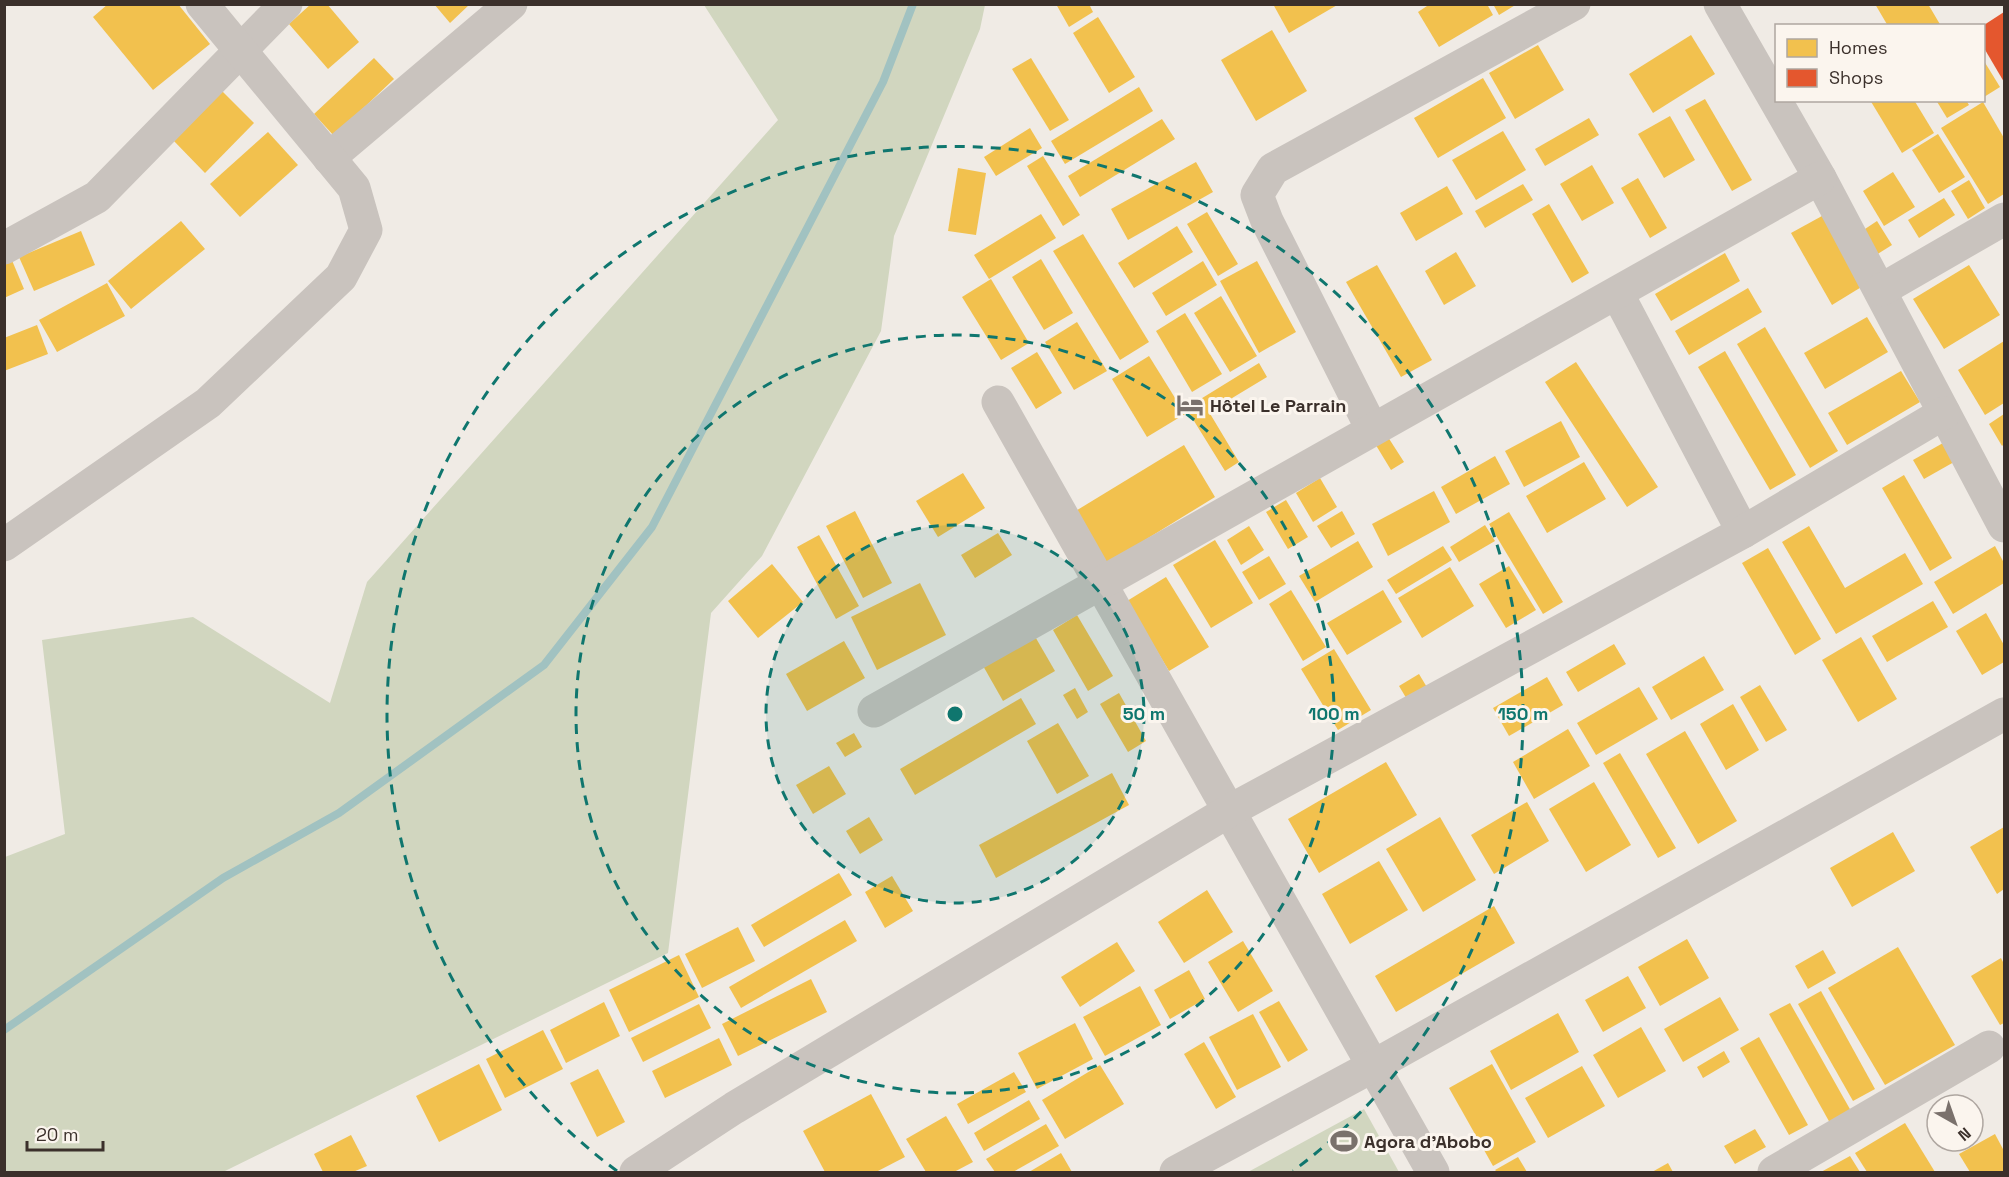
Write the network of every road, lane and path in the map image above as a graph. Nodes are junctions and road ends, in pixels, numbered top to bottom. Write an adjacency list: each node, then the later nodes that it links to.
1 (202, 4): 6 (street)
2 (286, 4): 6 (street)
3 (511, 4): 9 (street)
4 (1574, 4): 17 (street)
5 (1720, 4): 7 (street)
6 (240, 49): 9 (street); 12 (street)
7 (1775, 100)
8 (1776, 102): 10 (street)
9 (329, 158): 20 (street)
10 (1820, 178): 13 (street); 14 (street)
11 (2004, 219): 13 (street)
12 (4, 248)
13 (1881, 290): 16 (street)
14 (1617, 293): 17 (street); 19 (street)
15 (998, 402): 21 (street)
16 (1944, 413): 18 (street); 19 (street)
17 (1372, 429): 21 (street)
18 (2004, 526)
19 (1743, 532): 24 (street)
20 (4, 545)
21 (1100, 586): 22 (street); 24 (street)
22 (874, 711)
23 (2004, 714): 26 (street)
24 (1230, 812): 26 (street); 27 (street)
25 (1989, 1047): 30 (street)
26 (1375, 1065): 28 (street); 29 (street)
27 (636, 1173)
28 (1176, 1173)
29 (1433, 1173)
30 (1774, 1173)

